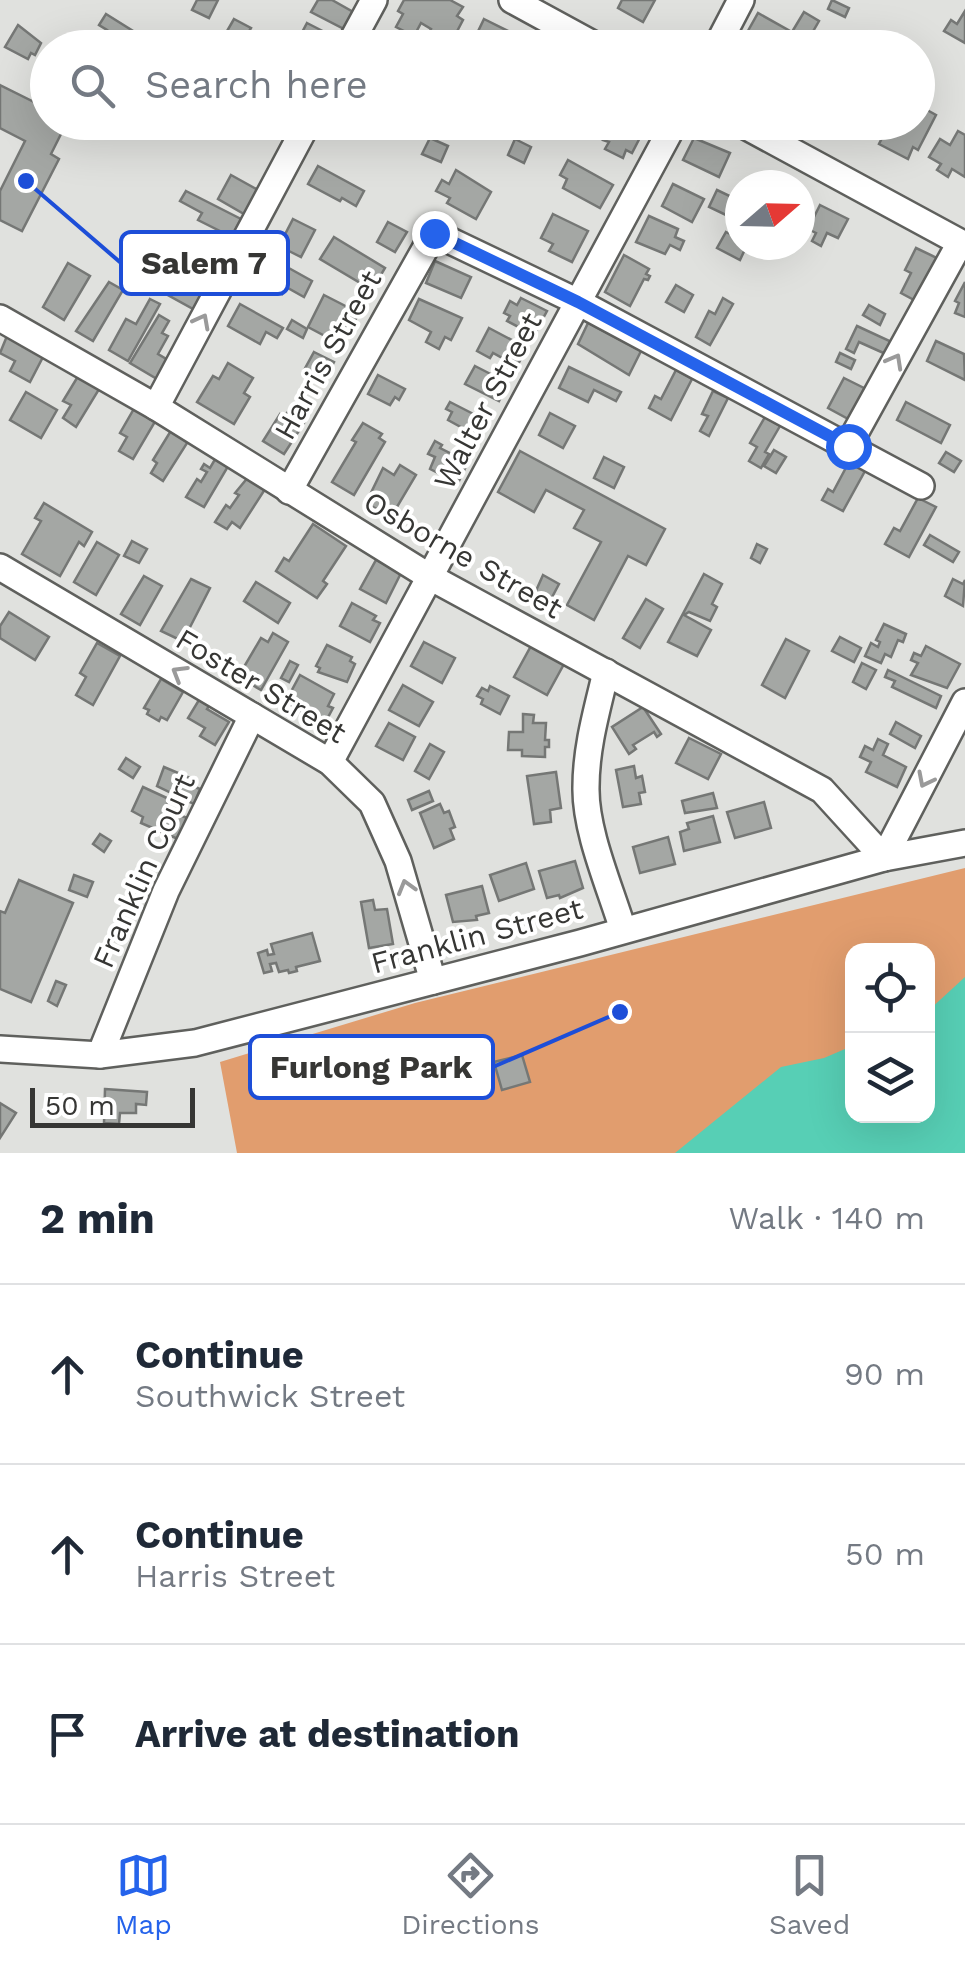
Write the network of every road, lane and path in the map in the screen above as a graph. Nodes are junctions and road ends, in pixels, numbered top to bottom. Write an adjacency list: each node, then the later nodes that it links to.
1 (374, 0): 4 (street)
2 (512, 0): 5 (street)
3 (741, 0): 6 (street)
4 (358, 30)
5 (567, 30)
6 (725, 30)
7 (298, 140): 13 (street, one-way to 7)
8 (665, 140): 11 (street, Walter Street)
9 (771, 140): 10 (street)
10 (962, 244): 14 (street, one-way to 10)
11 (578, 302): 14 (street); 16 (street, Harris Street); 18 (street, Walter Street)
12 (0, 318): 13 (street, Osborne Street)
13 (156, 407): 16 (street, Osborne Street)
14 (848, 446): 15 (street)
15 (920, 486)
16 (289, 491): 18 (street, Osborne Street)
17 (0, 566): 21 (street, Foster Street, one-way to 17)
18 (430, 578): 19 (street, Osborne Street); 22 (street, Walter Street)
19 (606, 672): 24 (street, Osborne Street); 25 (street)
20 (965, 702): 24 (street, one-way to 24)
21 (252, 716): 22 (street, Foster Street); 28 (street, Franklin Court)
22 (330, 762): 26 (street, Foster Street, one-way to 22)
23 (965, 843): 24 (street, Franklin Street)
24 (884, 858): 25 (street, Franklin Street)
25 (623, 930): 26 (street, Franklin Street)
26 (432, 981): 28 (street, Franklin Street)
27 (0, 1050): 28 (street, Franklin Street)
28 (100, 1055)

